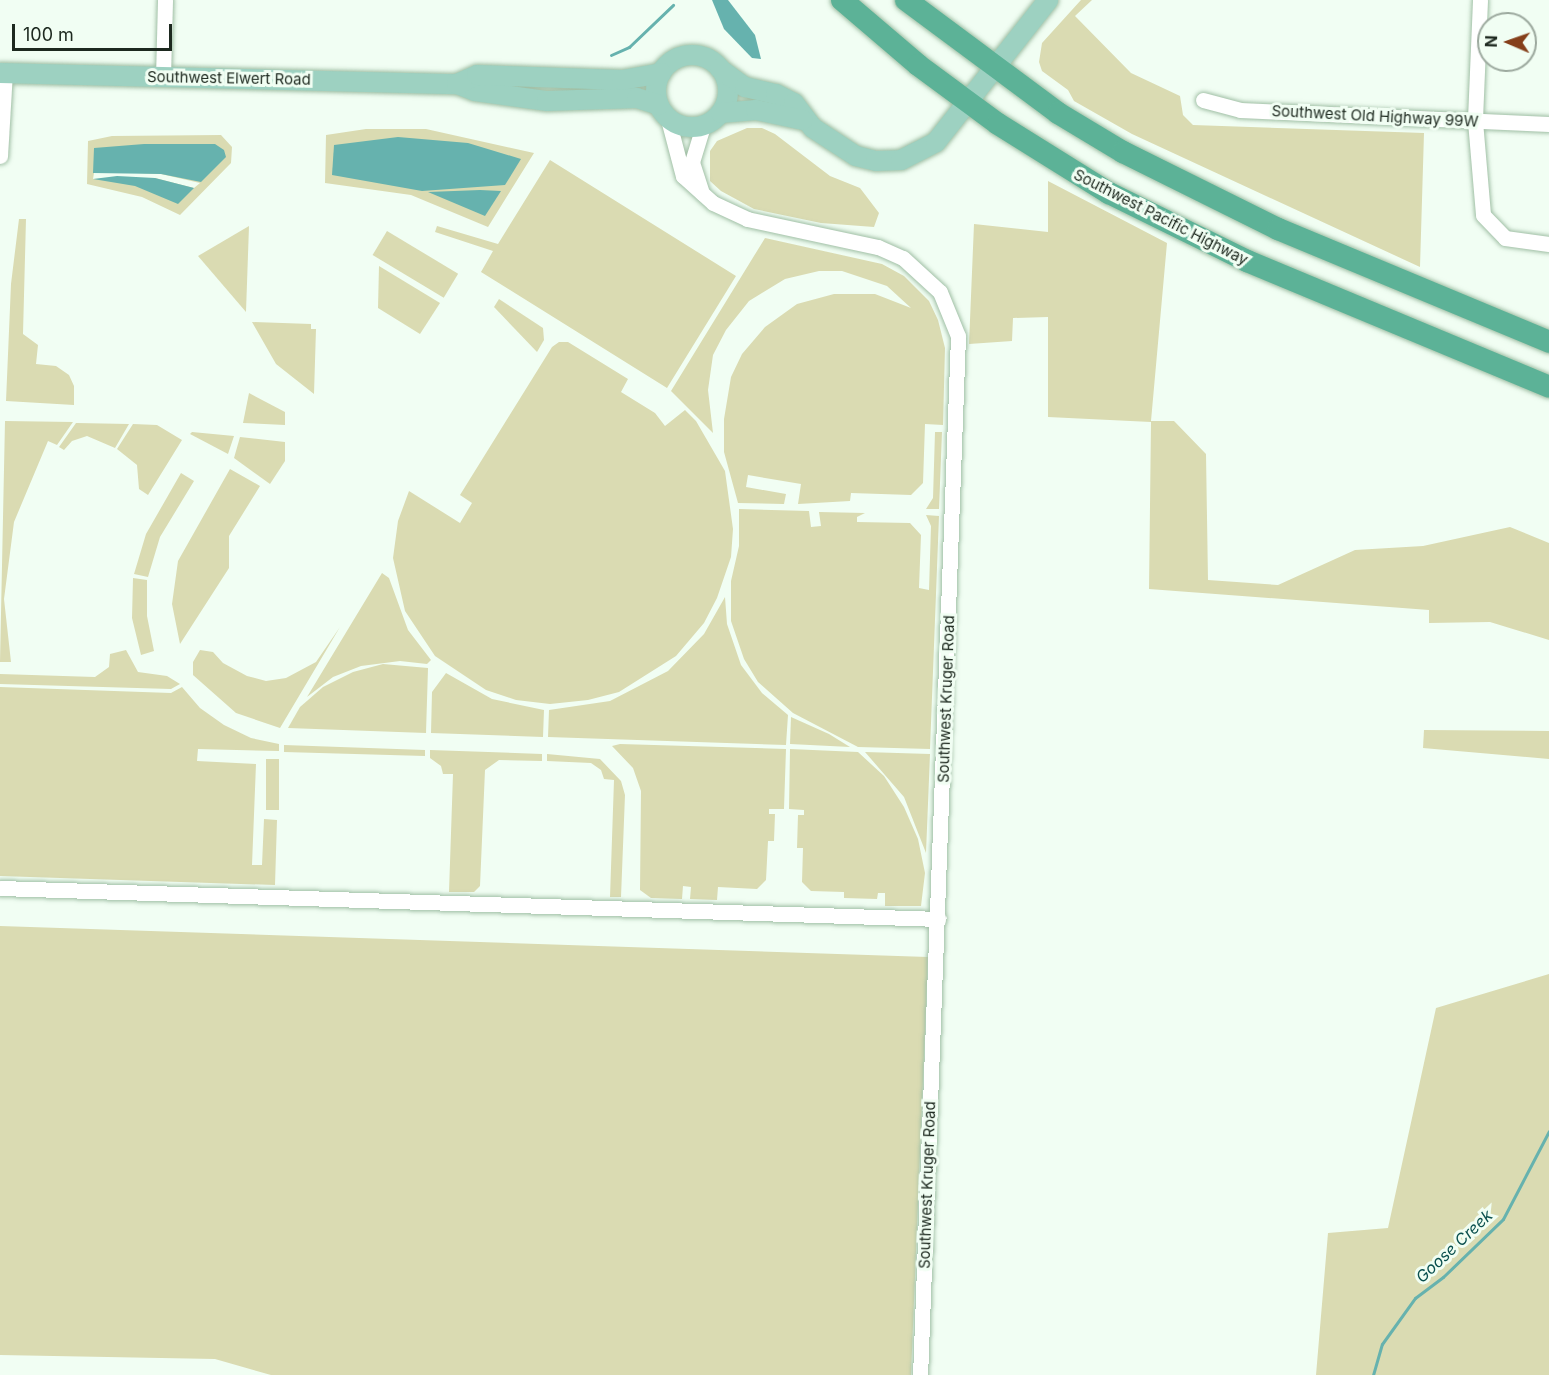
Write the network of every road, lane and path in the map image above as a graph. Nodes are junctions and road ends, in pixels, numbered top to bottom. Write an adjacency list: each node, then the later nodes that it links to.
1 (165, 0): 10 (street)
2 (842, 0): 13 (highway, Southwest Pacific Highway)
3 (906, 0): 6 (highway)
4 (1048, 0): 6 (main road)
5 (1480, 0): 17 (street)
6 (993, 68): 13 (main road); 23 (highway)
7 (720, 69): 9 (main road); 15 (main road); 16 (main road)
8 (3, 73): 10 (main road, Southwest Elwert Road); 20 (street)
9 (661, 73): 11 (main road, Southwest Elwert Road); 14 (main road)
10 (163, 77): 11 (main road, Southwest Elwert Road)
11 (457, 84): 14 (main road, Southwest Elwert Road)
12 (1203, 100): 17 (street, Southwest Old Highway 99W)
13 (968, 102): 16 (main road); 24 (highway, Southwest Pacific Highway)
14 (663, 112): 19 (main road); 21 (street, Southwest Kruger Road)
15 (721, 113): 16 (main road); 19 (main road)
16 (803, 120)
17 (1475, 121): 18 (street, Southwest Old Highway 99W); 22 (street)
18 (1549, 124)
19 (703, 126): 21 (street)
20 (0, 156)
21 (702, 193): 26 (street, Southwest Kruger Road)
22 (1549, 244)
23 (1549, 342)
24 (1549, 387)
25 (0, 888): 26 (street)
26 (938, 919): 27 (street, Southwest Kruger Road)
27 (920, 1375)

